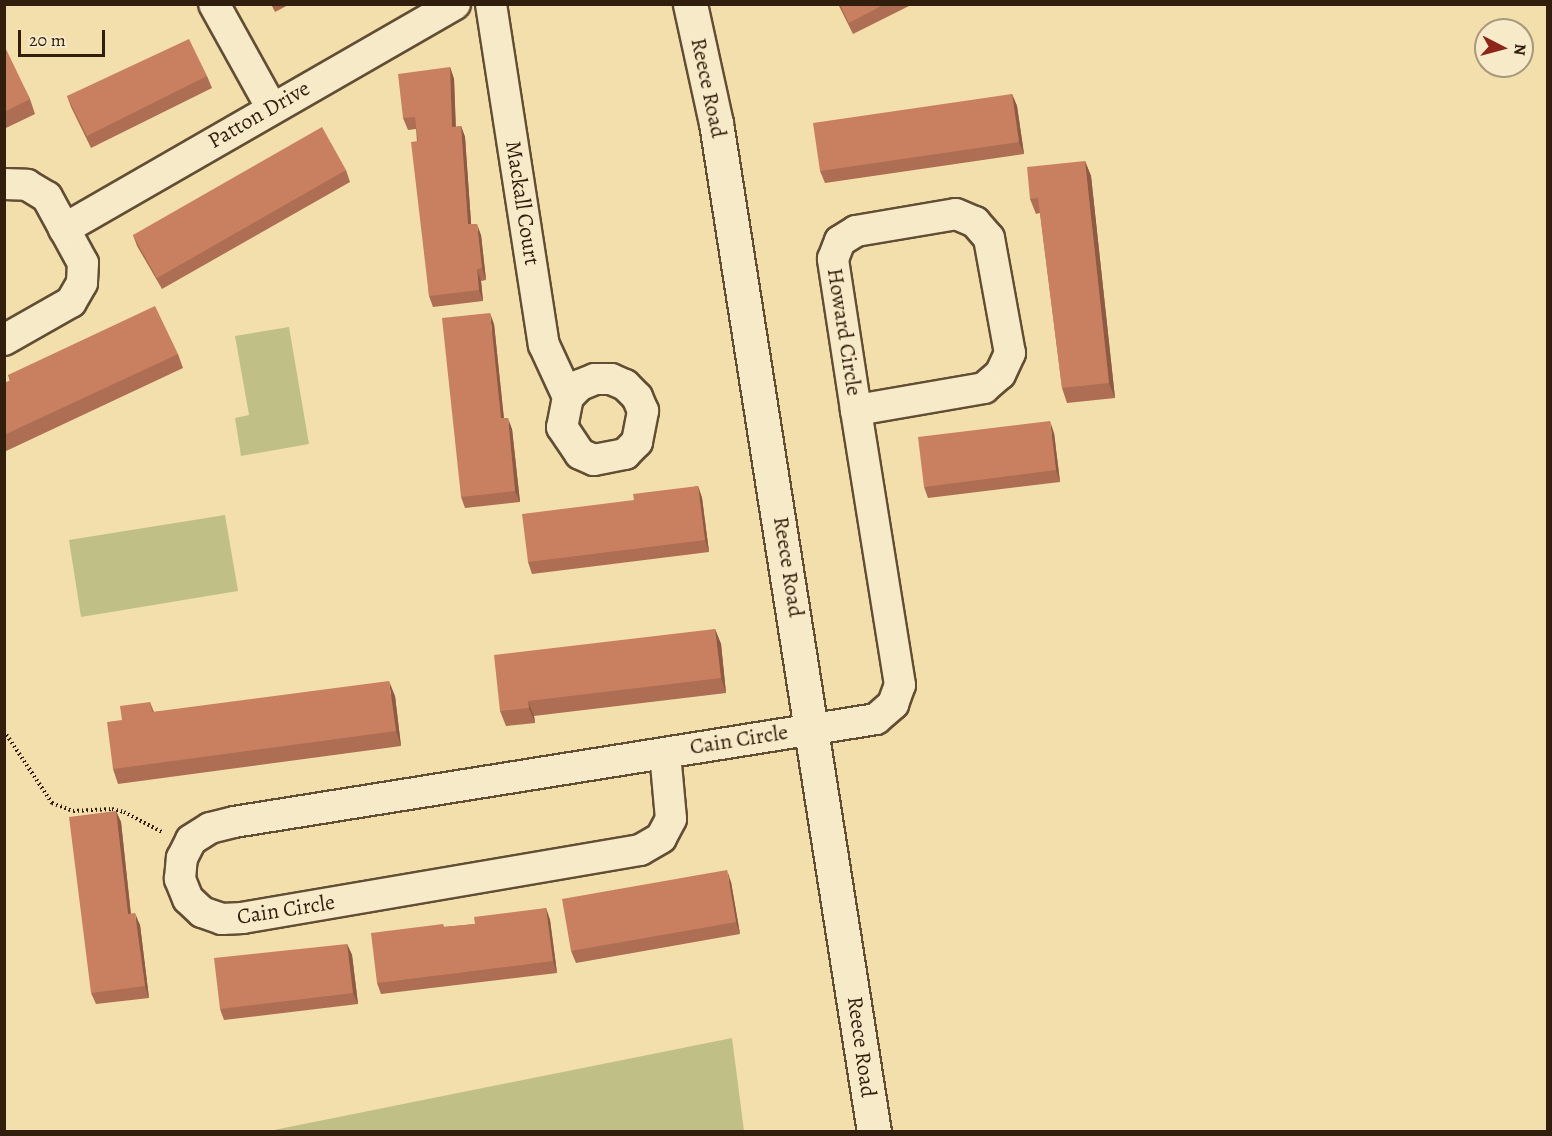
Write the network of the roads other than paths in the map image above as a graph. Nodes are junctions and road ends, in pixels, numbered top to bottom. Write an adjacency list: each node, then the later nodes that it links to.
1 (214, 4): 5 (street)
2 (455, 4): 5 (street, Patton Drive)
3 (491, 4): 9 (street, Mackall Court)
4 (690, 4): 11 (main road, Reece Road)
5 (271, 107): 7 (street, Patton Drive)
6 (4, 184): 7 (street)
7 (64, 229): 8 (street)
8 (4, 340)
9 (568, 397)
10 (856, 410): 10 (street, Howard Circle); 11 (street, Howard Circle)
11 (813, 729): 12 (street, Cain Circle); 13 (main road, Reece Road)
12 (665, 753): 12 (street, Cain Circle)
13 (874, 1131)

